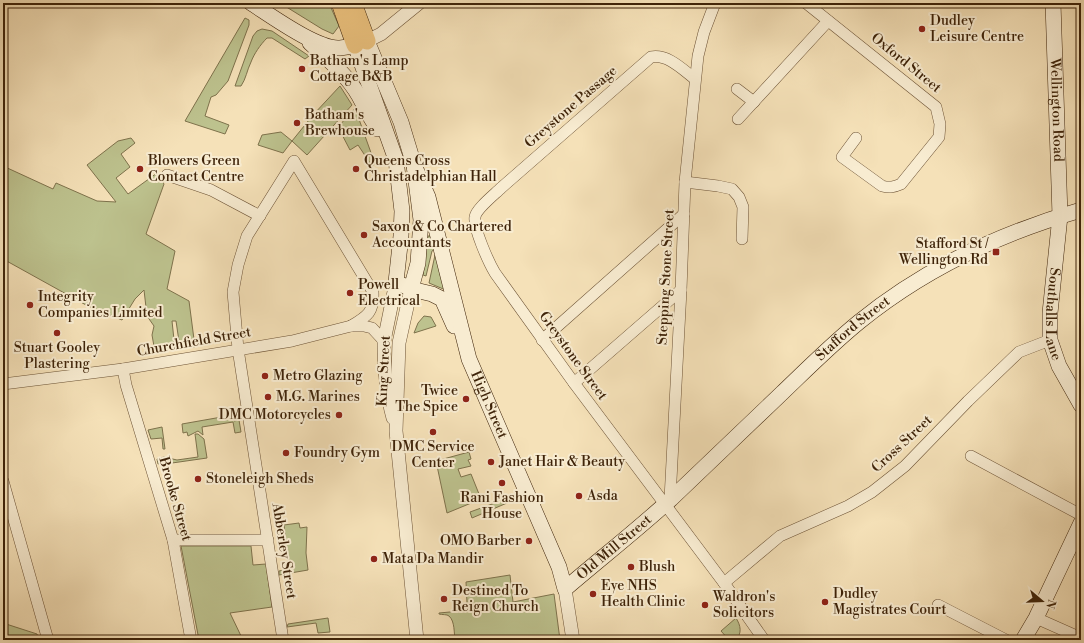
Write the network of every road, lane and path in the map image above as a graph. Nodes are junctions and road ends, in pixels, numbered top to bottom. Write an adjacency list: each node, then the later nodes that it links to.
1 (251, 3): 9 (main road)
2 (340, 3): 10 (main road)
3 (353, 3): 10 (main road)
4 (419, 3): 10 (street)
5 (715, 3): 11 (street, Stepping Stone Street)
6 (806, 3): 8 (street, Oxford Street)
7 (1053, 3): 24 (main road, Wellington Road)
8 (828, 21): 13 (street); 15 (street, Oxford Street)
9 (300, 35): 10 (main road); 16 (main road)
10 (361, 43): 16 (main road); 17 (main road)
11 (695, 79): 19 (street, Stepping Stone Street); 23 (street, Greystone Passage)
12 (737, 89): 13 (street)
13 (754, 102): 14 (street)
14 (738, 120)
15 (856, 138)
16 (391, 147): 26 (main road)
17 (414, 165): 27 (main road); 34 (main road, High Street)
18 (167, 176): 22 (street)
19 (685, 182): 21 (street, Stepping Stone Street); 25 (street)
20 (1081, 210): 24 (main road, Stafford Street)
21 (684, 214): 28 (street, Stepping Stone Street); 30 (street)
22 (260, 216): 29 (street, Abberley Street); 33 (street, Abberley Street)
23 (475, 216): 30 (street, Greystone Street)
24 (1060, 216): 31 (main road, Southalls Lane); 42 (main road, Stafford Street)
25 (742, 239)
26 (396, 282): 27 (main road); 32 (street, King Street)
27 (411, 289): 34 (main road); 39 (street, King Street)
28 (681, 290): 36 (street); 42 (street, Stepping Stone Street)
29 (352, 326): 32 (street, Churchfield Street); 33 (street, Churchfield Street)
30 (542, 340): 36 (street, Greystone Street)
31 (1050, 340): 38 (main road, Southalls Lane); 47 (street, Cross Street)
32 (384, 341): 39 (street, King Street)
33 (238, 349): 35 (street, Churchfield Street); 46 (street, Abberley Street)
34 (469, 359): 48 (main road, High Street)
35 (123, 369): 37 (street, Churchfield Street); 45 (street, Brooke Street)
36 (574, 383): 42 (street, Greystone Street)
37 (3, 384)
38 (1081, 405)
39 (396, 431): 56 (street, King Street)
40 (971, 456): 43 (street)
41 (3, 481): 53 (street)
42 (667, 502): 47 (street, Greystone Street); 48 (main road, Old Mill Street)
43 (1081, 515)
44 (1081, 523): 50 (main road)
45 (173, 540): 46 (street); 54 (street, Brooke Street)
46 (268, 540): 55 (street, Abberley Street)
47 (724, 583): 51 (street, Greystone Street)
48 (564, 589): 57 (street, High Street)
49 (938, 604): 58 (street)
50 (1036, 618): 52 (street); 59 (main road)
51 (759, 638)
52 (1081, 638)
53 (48, 640)
54 (191, 640)
55 (283, 640)
56 (417, 640)
57 (573, 640)
58 (1006, 640)
59 (1023, 640)

